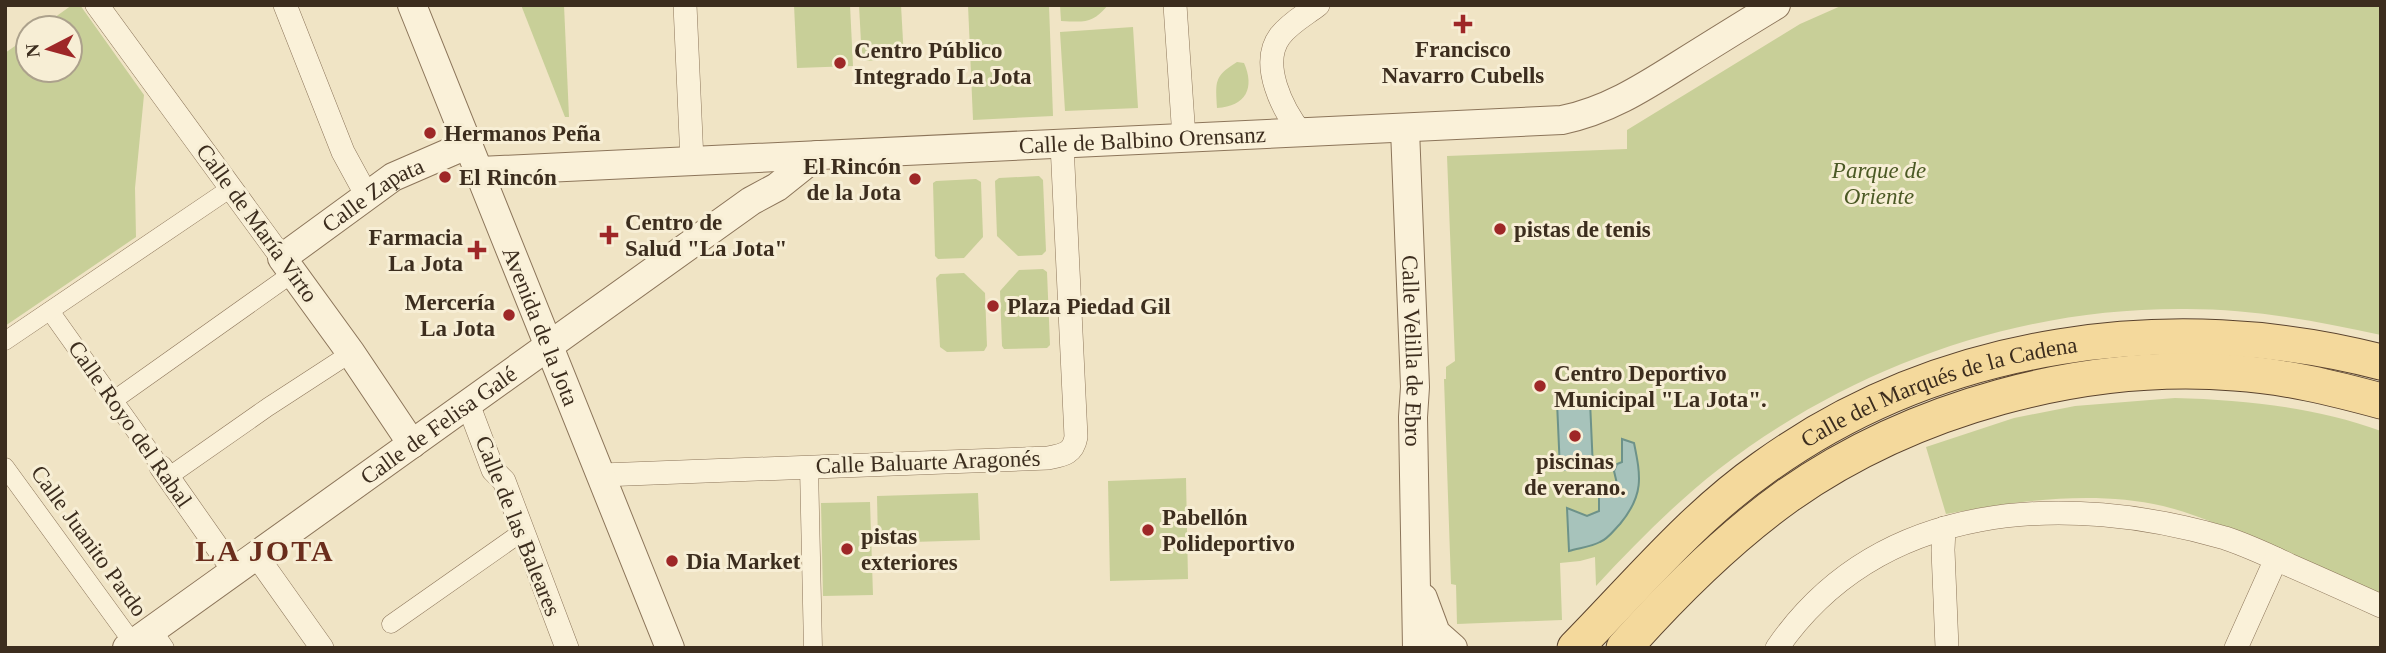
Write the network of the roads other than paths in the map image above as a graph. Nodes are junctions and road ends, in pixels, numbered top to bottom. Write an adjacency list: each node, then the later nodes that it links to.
1 (97, 5): 17 (street, Calle de María Virto)
2 (285, 5): 18 (street)
3 (412, 5): 11 (street, Avenida de la Jota)
4 (685, 5): 15 (street)
5 (1175, 5): 10 (street)
6 (1318, 5): 9 (street)
7 (1776, 5): 8 (street, Calle de Balbino Orensanz)
8 (1405, 129): 9 (street, Calle de Balbino Orensanz); 38 (street, Calle Velilla de Ebro)
9 (1301, 133): 10 (street, Calle de Balbino Orensanz)
10 (1184, 138): 12 (street, Calle de Balbino Orensanz)
11 (469, 144): 16 (street, Avenida de la Jota); 18 (street, Calle Zapata)
12 (1062, 144): 13 (street, Calle de Balbino Orensanz); 31 (street, Calle Baluarte Aragonés)
13 (817, 155): 14 (street, Calle de Balbino Orensanz); 19 (street, Calle de Felisa Galé)
14 (754, 158): 15 (street, Calle de Balbino Orensanz); 19 (street)
15 (692, 161): 16 (street, Calle de Balbino Orensanz)
16 (480, 171): 23 (street, Avenida de la Jota)
17 (231, 188): 20 (street, Calle de María Virto); 21 (street)
18 (367, 196): 20 (street, Calle Zapata)
19 (751, 201): 23 (street, Calle de Felisa Galé)
20 (288, 266): 24 (street, Calle de María Virto); 26 (street)
21 (50, 311): 22 (street); 26 (street, Calle Royo del Rabal)
22 (5, 341)
23 (549, 346): 28 (street, Calle de Felisa Galé); 33 (street, Avenida de la Jota)
24 (351, 354): 29 (street, Calle de María Virto); 32 (street)
25 (2381, 362): 48 (main road, Calle del Marqués de la Cadena)
26 (114, 400): 32 (street, Calle Royo del Rabal)
27 (2381, 401): 49 (main road, Calle del Marqués de la Cadena)
28 (468, 404): 29 (street, Calle de Felisa Galé); 35 (street, Calle de las Baleares)
29 (411, 444): 37 (street, Calle de Felisa Galé)
30 (5, 467): 41 (street, Calle Juanito Pardo)
31 (809, 467): 33 (street, Calle Baluarte Aragonés); 45 (street)
32 (165, 472): 37 (street, Calle Royo del Rabal)
33 (602, 475): 44 (street, Avenida de la Jota)
34 (1944, 528): 36 (street); 50 (street); 51 (street)
35 (522, 532): 40 (street); 42 (street, Calle de las Baleares)
36 (2276, 559): 39 (street); 52 (street)
37 (245, 563): 41 (street, Calle de Felisa Galé); 43 (street, Calle Royo del Rabal)
38 (1417, 574): 46 (street, Calle Velilla de Ebro); 47 (street, Calle Velilla de Ebro)
39 (2381, 606)
40 (391, 624)
41 (144, 642)
42 (563, 646)
43 (322, 648)
44 (670, 648)
45 (813, 648)
46 (1417, 648)
47 (1453, 648)
48 (1575, 648)
49 (1624, 648)
50 (1777, 648)
51 (1947, 648)
52 (2236, 648)

